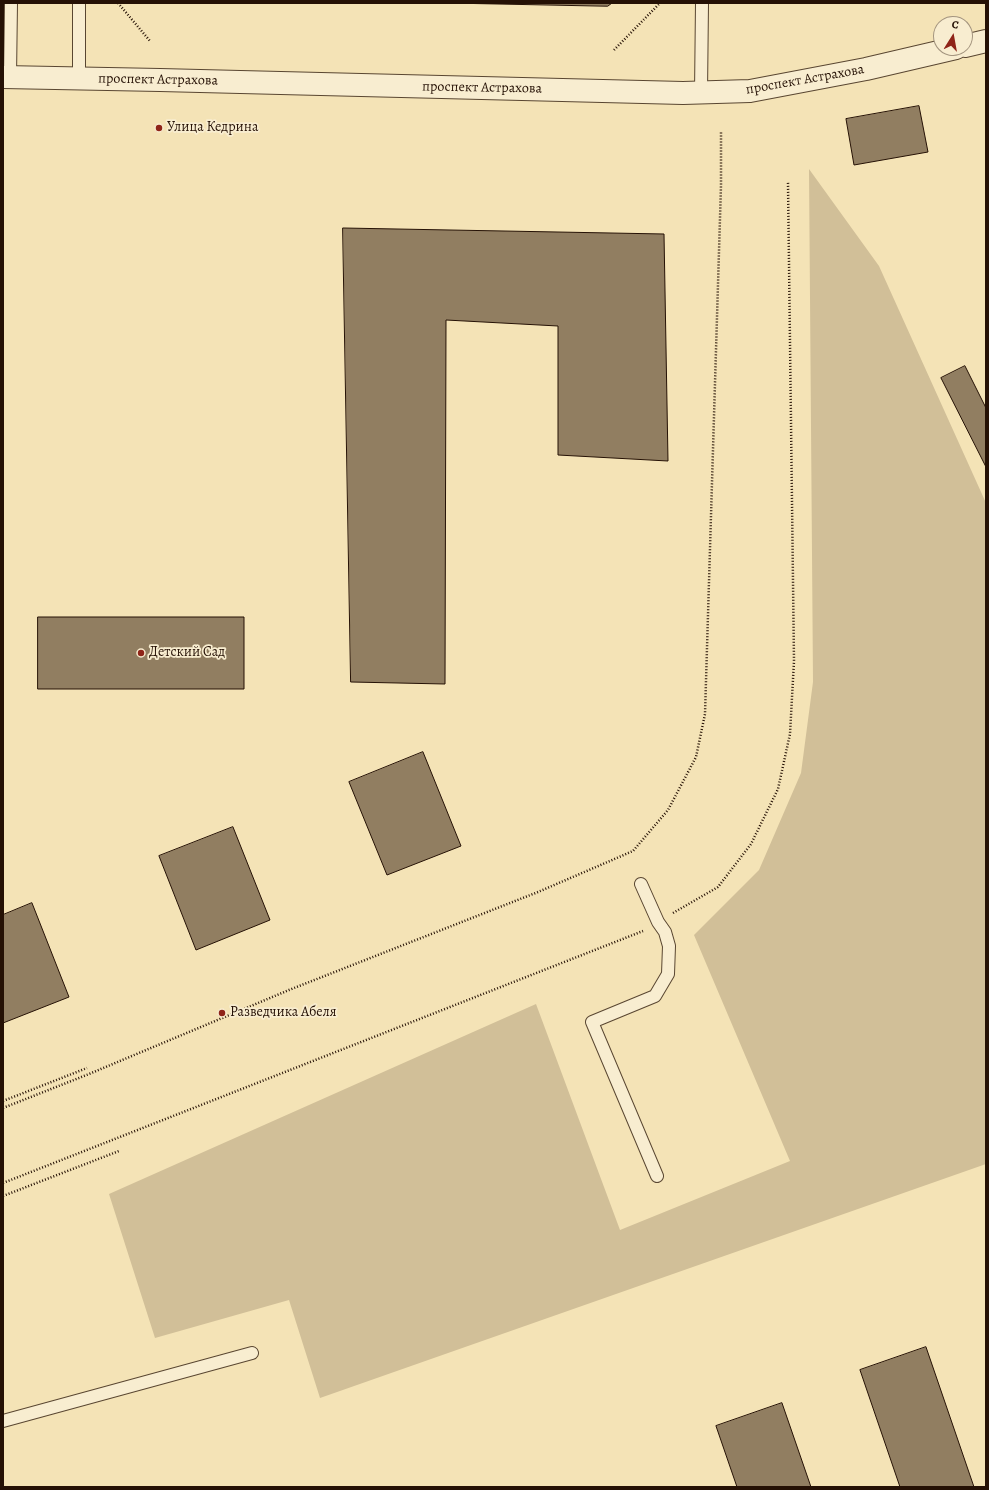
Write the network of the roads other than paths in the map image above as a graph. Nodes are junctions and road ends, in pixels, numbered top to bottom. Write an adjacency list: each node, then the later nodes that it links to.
1 (10, 3): 7 (lane)
2 (79, 3): 8 (lane)
3 (702, 3): 9 (lane)
4 (986, 41): 5 (street)
5 (973, 44)
6 (933, 53): 9 (street, проспект Астрахова)
7 (6, 77): 8 (street, проспект Астрахова)
8 (79, 79): 9 (street, проспект Астрахова)
9 (701, 93)
10 (641, 884): 11 (lane)
11 (657, 1176)
12 (252, 1353): 13 (lane)
13 (3, 1421)

